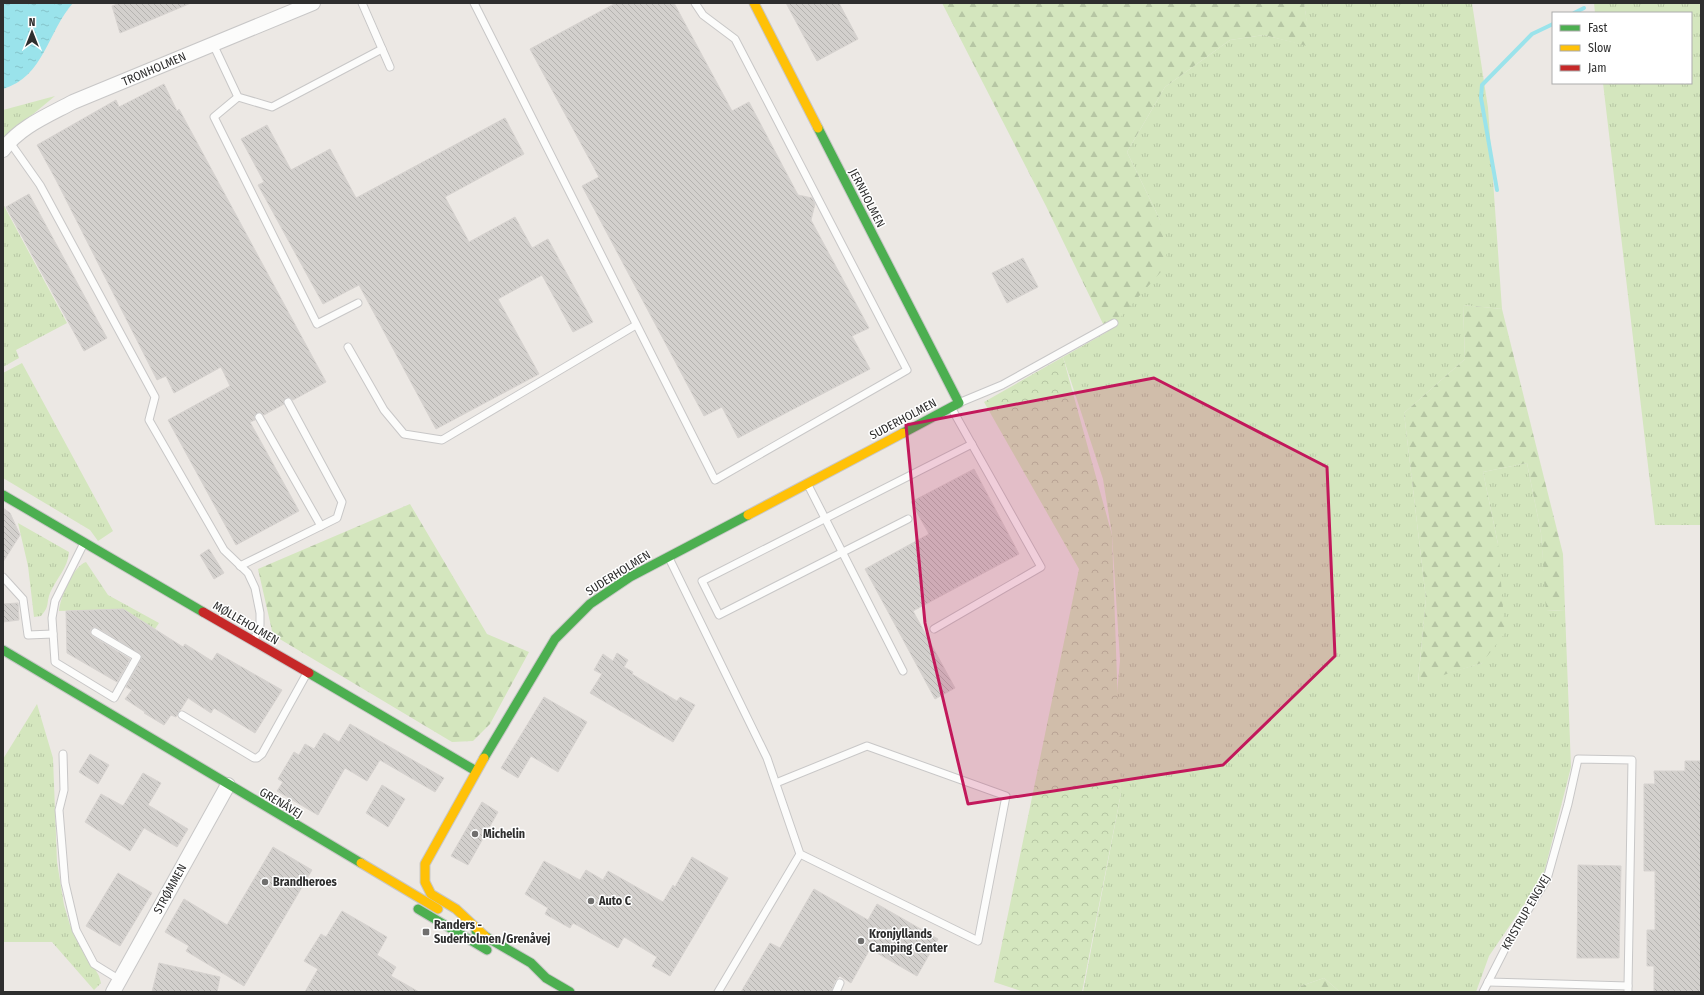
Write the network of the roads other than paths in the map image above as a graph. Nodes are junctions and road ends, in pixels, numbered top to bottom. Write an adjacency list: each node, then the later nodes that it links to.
1 (362, 3): 7 (lane)
2 (474, 3): 13 (lane)
3 (695, 3): 13 (lane)
4 (754, 3): 16 (street, JERNHOLMEN)
5 (304, 5): 6 (street, TRONHOLMEN)
6 (213, 44): 9 (lane); 10 (street, TRONHOLMEN)
7 (382, 49): 8 (lane); 9 (lane)
8 (390, 67)
9 (238, 97): 11 (lane)
10 (6, 146): 27 (lane)
11 (358, 302)
12 (1114, 322): 16 (lane)
13 (636, 325): 14 (lane)
14 (348, 347)
15 (288, 402): 23 (lane)
16 (955, 405): 18 (lane); 19 (street, SUDERHOLMEN)
17 (259, 417): 23 (lane)
18 (972, 444): 21 (lane); 29 (lane)
19 (807, 483): 21 (lane); 26 (street, SUDERHOLMEN)
20 (3, 495): 24 (street, MØLLEHOLMEN)
21 (826, 519): 25 (lane); 25 (lane)
22 (908, 519): 25 (lane)
23 (321, 526): 27 (lane)
24 (85, 543): 31 (lane); 32 (street, MØLLEHOLMEN)
25 (843, 552): 34 (lane)
26 (668, 556): 38 (street, SUDERHOLMEN); 39 (lane)
27 (240, 566): 32 (lane)
28 (4, 577): 31 (lane)
29 (934, 629)
30 (96, 632): 31 (lane)
31 (53, 634)
32 (253, 642): 35 (street, MØLLEHOLMEN)
33 (3, 650): 40 (street, GRENÅVEJ)
34 (903, 671)
35 (307, 672): 36 (lane); 38 (street, MØLLEHOLMEN)
36 (182, 715)
37 (63, 754): 47 (lane)
38 (476, 772): 43 (street, SUDERHOLMEN)
39 (776, 783): 41 (lane); 41 (lane)
40 (224, 792): 43 (street, GRENÅVEJ); 47 (street, STRØMMEN)
41 (800, 854): 53 (lane)
42 (413, 906): 44 (street)
43 (487, 938): 46 (street, GRENÅVEJ)
44 (494, 954)
45 (528, 974): 46 (street, GRENÅVEJ)
46 (546, 978): 52 (street, GRENÅVEJ)
47 (120, 980): 51 (street, STRØMMEN)
48 (1488, 982): 50 (lane); 50 (lane, KRISTRUP ENGVEJ); 55 (lane, KRISTRUP ENGVEJ)
49 (840, 983): 54 (lane)
50 (1628, 989)
51 (113, 992)
52 (570, 992)
53 (718, 992)
54 (836, 992)
55 (1483, 992)

